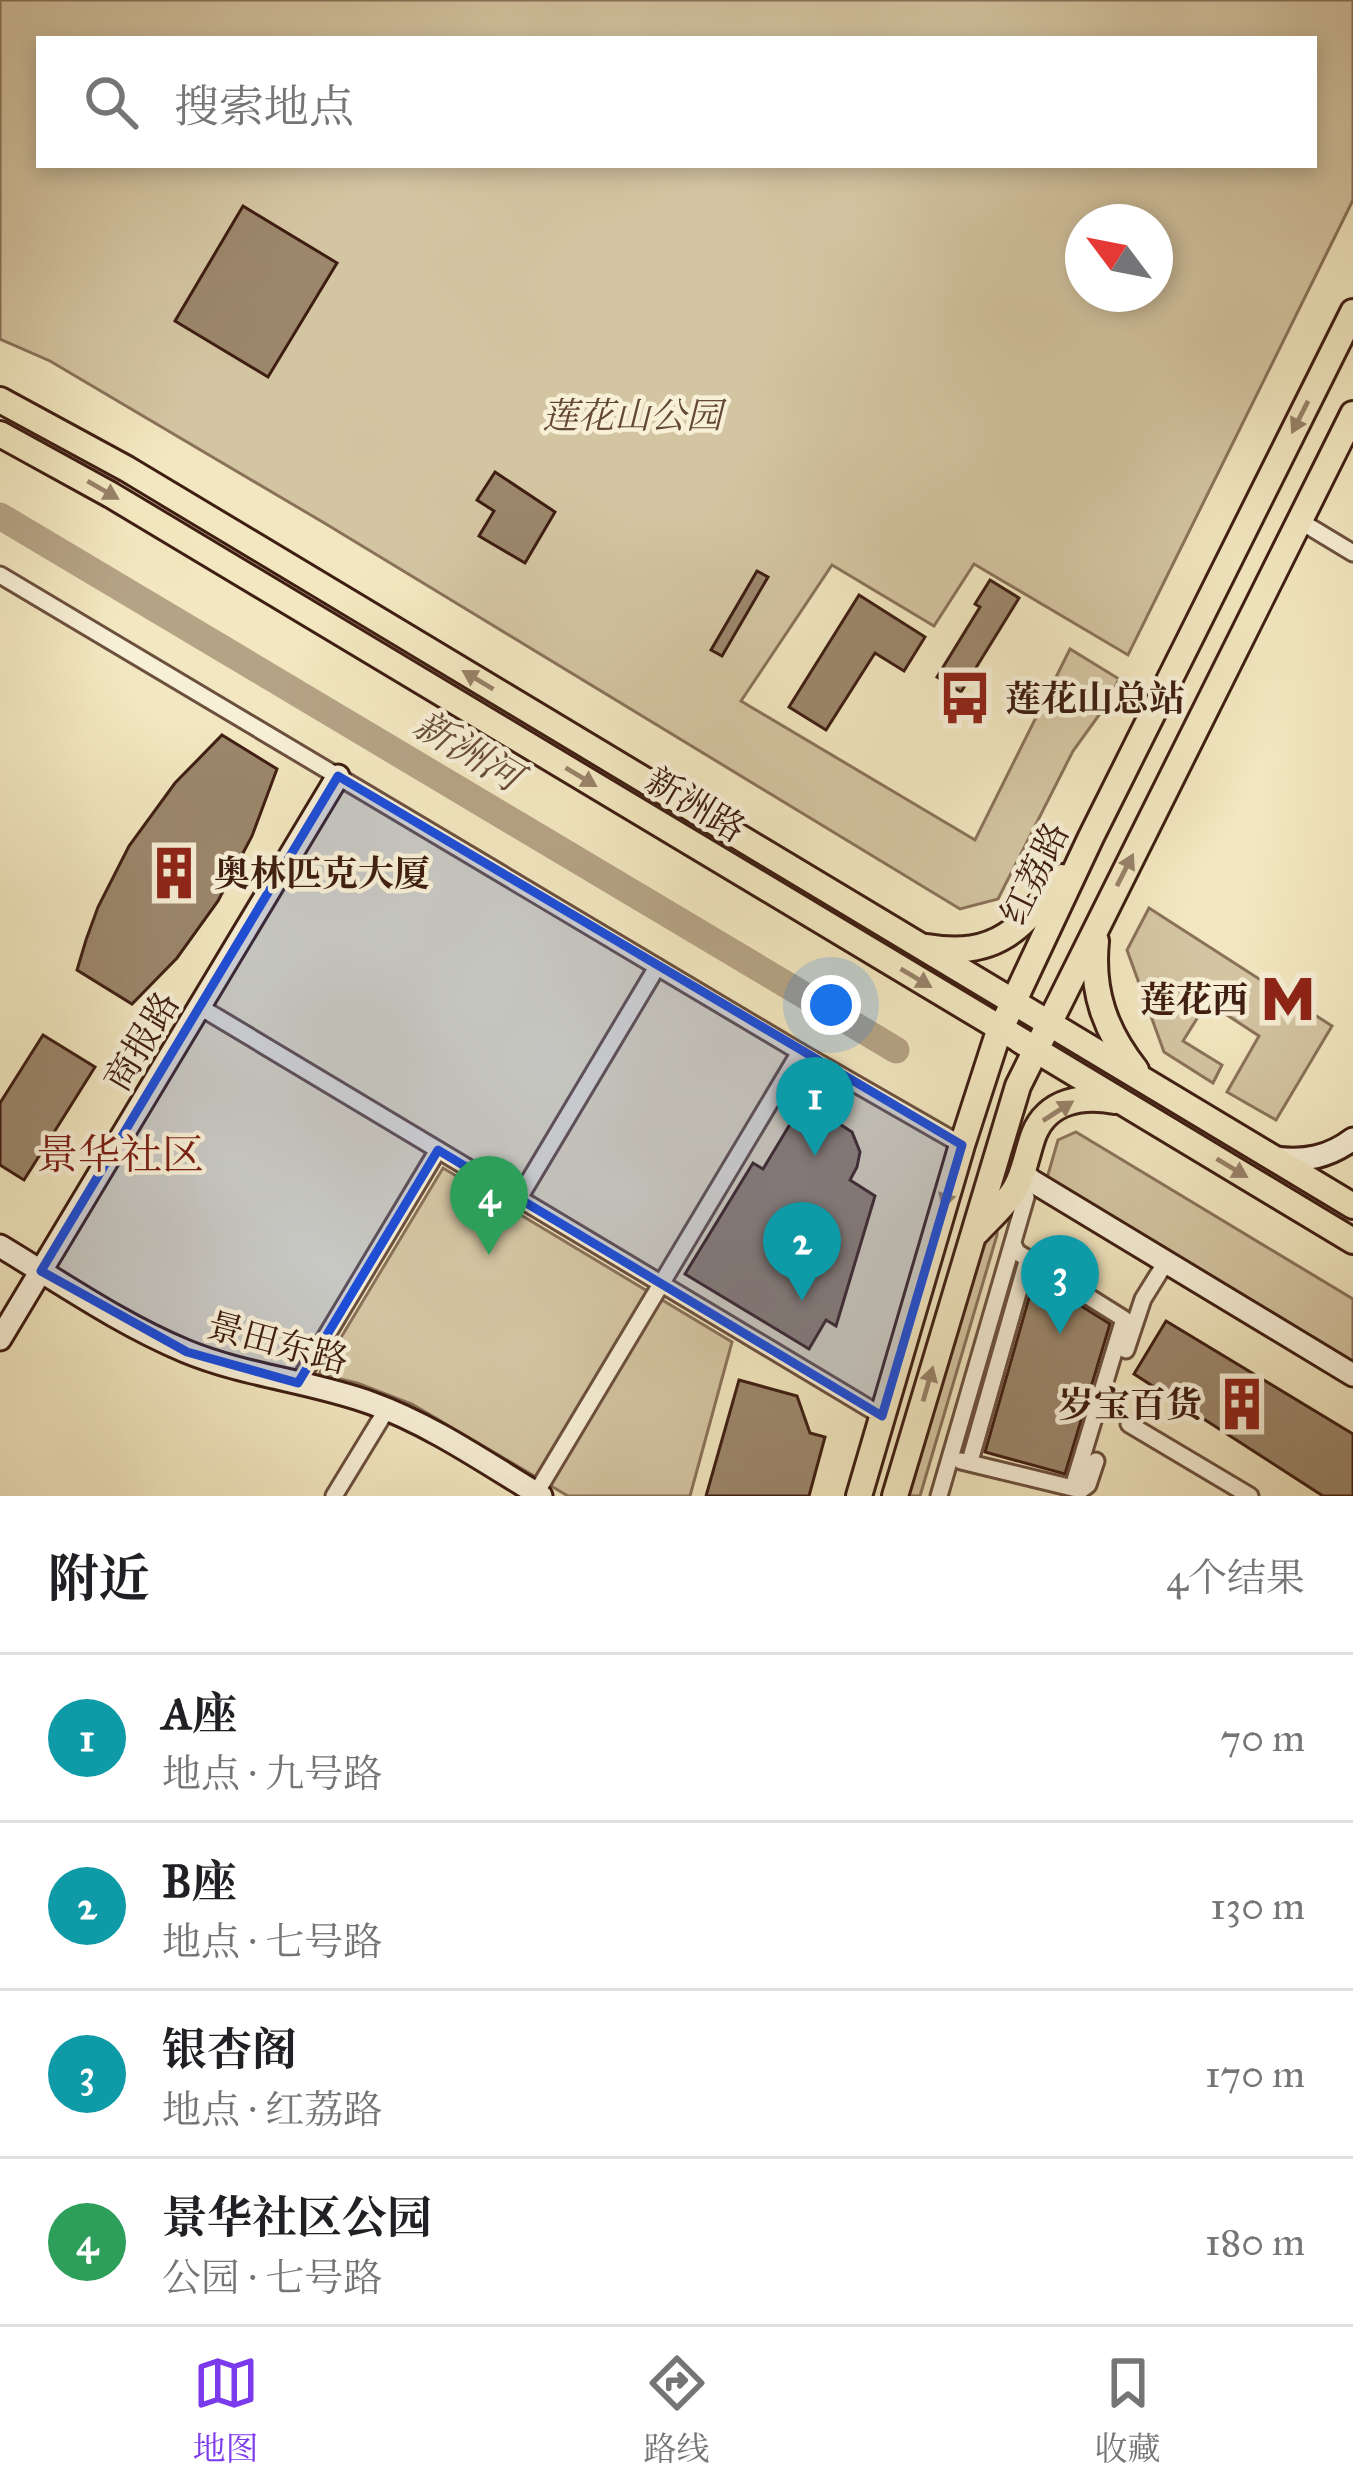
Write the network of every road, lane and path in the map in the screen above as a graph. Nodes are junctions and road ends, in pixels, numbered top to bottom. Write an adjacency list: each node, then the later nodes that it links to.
1 (1353, 312): 9 (main road, 红荔路, one-way to 9)
2 (0, 400): 11 (main road, 新洲路, one-way to 2)
3 (1353, 414): 5 (main road)
4 (0, 434): 16 (main road, 新洲路, one-way to 16)
5 (1300, 521): 6 (street); 10 (main road, one-way to 5)
6 (1353, 553)
7 (0, 575): 8 (street)
8 (338, 776): 12 (street); 14 (street, 商报路)
9 (1090, 837): 11 (main road); 13 (main road, 红荔路)
10 (1100, 920): 15 (main road); 19 (main road)
11 (921, 946): 13 (main road, 新洲路)
12 (658, 967): 18 (street); 26 (street)
13 (1012, 1000): 15 (main road, 新洲路); 16 (main road, 红荔路)
14 (200, 1007): 23 (street); 34 (street, 商报路)
15 (1048, 1023): 17 (main road); 19 (main road, 新洲路)
16 (1000, 1028): 17 (main road, 新洲路); 22 (main road, 红荔路)
17 (1035, 1049): 20 (main road, 新洲路); 28 (main road)
18 (800, 1052): 22 (street); 35 (street)
19 (1156, 1088): 24 (main road, 新洲路)
20 (1132, 1107): 25 (main road, one-way to 20); 29 (main road, 新洲路, one-way to 29)
21 (1353, 1138): 24 (street)
22 (962, 1145): 42 (main road, 红荔路, one-way to 42)
23 (438, 1150): 26 (street); 40 (street)
24 (1271, 1157): 27 (main road, 新洲路)
25 (1021, 1187): 28 (main road); 30 (street); 33 (street)
26 (519, 1198): 35 (street)
27 (1353, 1206)
28 (972, 1238): 52 (main road, one-way to 28)
29 (1353, 1241)
30 (1012, 1244): 32 (street); 46 (street)
31 (0, 1246): 34 (street, 景田东路)
32 (1028, 1258): 36 (street); 44 (street)
33 (1163, 1261): 36 (street); 38 (street); 39 (street)
34 (41, 1271): 37 (street, 商报路); 40 (street, 景田东路)
35 (662, 1284): 42 (street); 48 (street)
36 (1124, 1319): 47 (street)
37 (0, 1339)
38 (1126, 1350)
39 (1353, 1375)
40 (298, 1383): 41 (street, 景田东路)
41 (387, 1409): 48 (street, 景田东路); 50 (street)
42 (883, 1416): 51 (main road, 红荔路)
43 (1129, 1424): 49 (street)
44 (970, 1461): 46 (street); 47 (street)
45 (1096, 1461): 47 (street)
46 (947, 1466): 53 (street)
47 (1073, 1487)
48 (539, 1495)
49 (1247, 1495)
50 (334, 1496)
51 (859, 1496)
52 (895, 1496)
53 (938, 1496)

